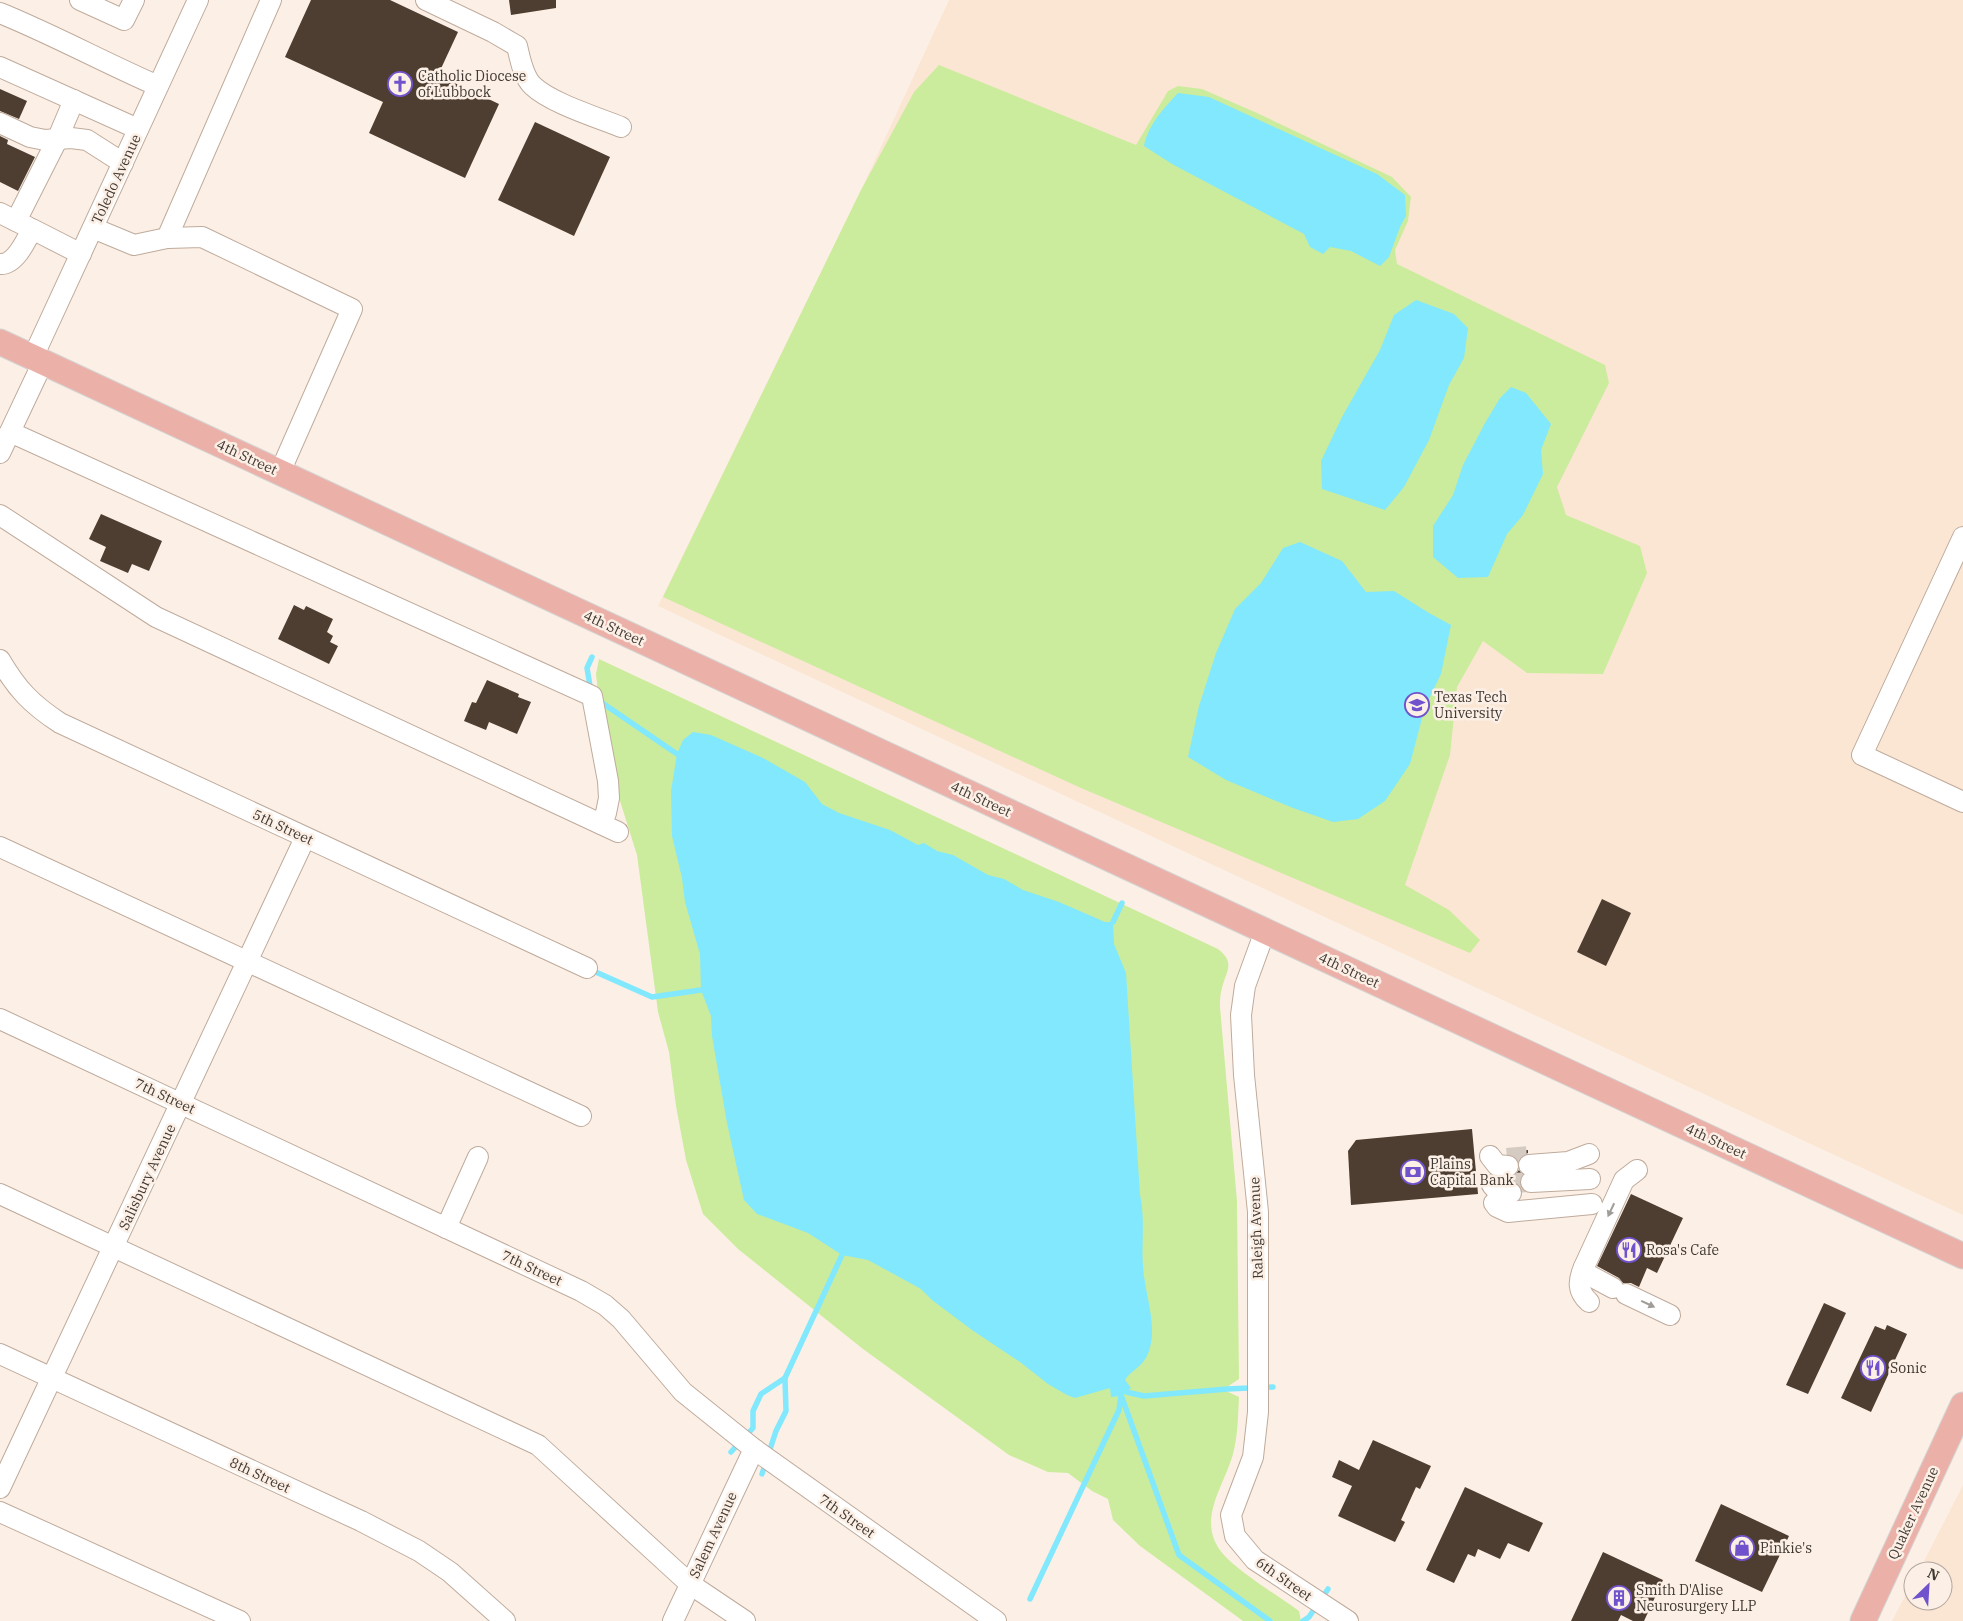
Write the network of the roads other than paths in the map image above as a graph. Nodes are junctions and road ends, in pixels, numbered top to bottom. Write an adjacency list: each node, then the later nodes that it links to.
1 (80, 0): 2 (street)
2 (134, 0)
3 (198, 0): 8 (street, Toledo Avenue)
4 (270, 0): 17 (street)
5 (426, 0): 11 (street)
6 (0, 13): 8 (street)
7 (0, 67): 9 (street)
8 (158, 86): 12 (street, Toledo Avenue)
9 (74, 100): 12 (street); 13 (street)
10 (0, 123): 13 (street)
11 (621, 127)
12 (138, 129): 14 (street, Toledo Avenue)
13 (57, 140): 14 (street); 15 (street)
14 (123, 163): 16 (street, Toledo Avenue)
15 (10, 220): 18 (street); 19 (street)
16 (93, 228): 17 (street); 18 (street, Toledo Avenue)
17 (167, 238): 23 (street)
18 (81, 254): 21 (street, Toledo Avenue)
19 (0, 264)
20 (0, 342): 21 (main road, 4th Street)
21 (38, 360): 22 (street, Toledo Avenue); 23 (main road, 4th Street)
22 (4, 439): 24 (street)
23 (280, 472): 30 (main road, 4th Street)
24 (0, 515)
25 (1963, 537): 27 (street)
26 (0, 660): 28 (street, 5th Street)
27 (1963, 802)
28 (305, 838): 31 (street, Salisbury Avenue); 32 (street, 5th Street)
29 (0, 847): 31 (street)
30 (1266, 931): 43 (main road, 4th Street); 53 (street, Raleigh Avenue)
31 (247, 961): 34 (street, Salisbury Avenue); 35 (street)
32 (588, 968)
33 (0, 1019): 34 (street, 7th Street)
34 (181, 1104): 41 (street, 7th Street); 42 (street, Salisbury Avenue)
35 (581, 1116)
36 (478, 1157): 41 (street)
37 (1637, 1170): 44 (street, one-way to 44)
38 (1500, 1177): 39 (street)
39 (1590, 1182): 39 (street)
40 (0, 1194): 42 (street)
41 (446, 1228): 50 (street, 7th Street)
42 (113, 1248): 48 (street, Salisbury Avenue); 54 (street)
43 (1963, 1256)
44 (1584, 1267): 45 (street); 46 (street, one-way to 46)
45 (1589, 1302)
46 (1670, 1315)
47 (0, 1354): 48 (street, 8th Street)
48 (52, 1378): 51 (street, Salisbury Avenue); 56 (street, 8th Street)
49 (1963, 1405): 61 (main road, Quaker Avenue)
50 (754, 1449): 54 (street, Salem Avenue); 59 (street, 7th Street)
51 (0, 1488)
52 (0, 1512): 55 (street)
53 (1233, 1526): 60 (street, 6th Street)
54 (690, 1584): 57 (street, Salem Avenue); 58 (street)
55 (240, 1621)
56 (505, 1621)
57 (673, 1621)
58 (745, 1621)
59 (996, 1621)
60 (1348, 1621)
61 (1862, 1621)

